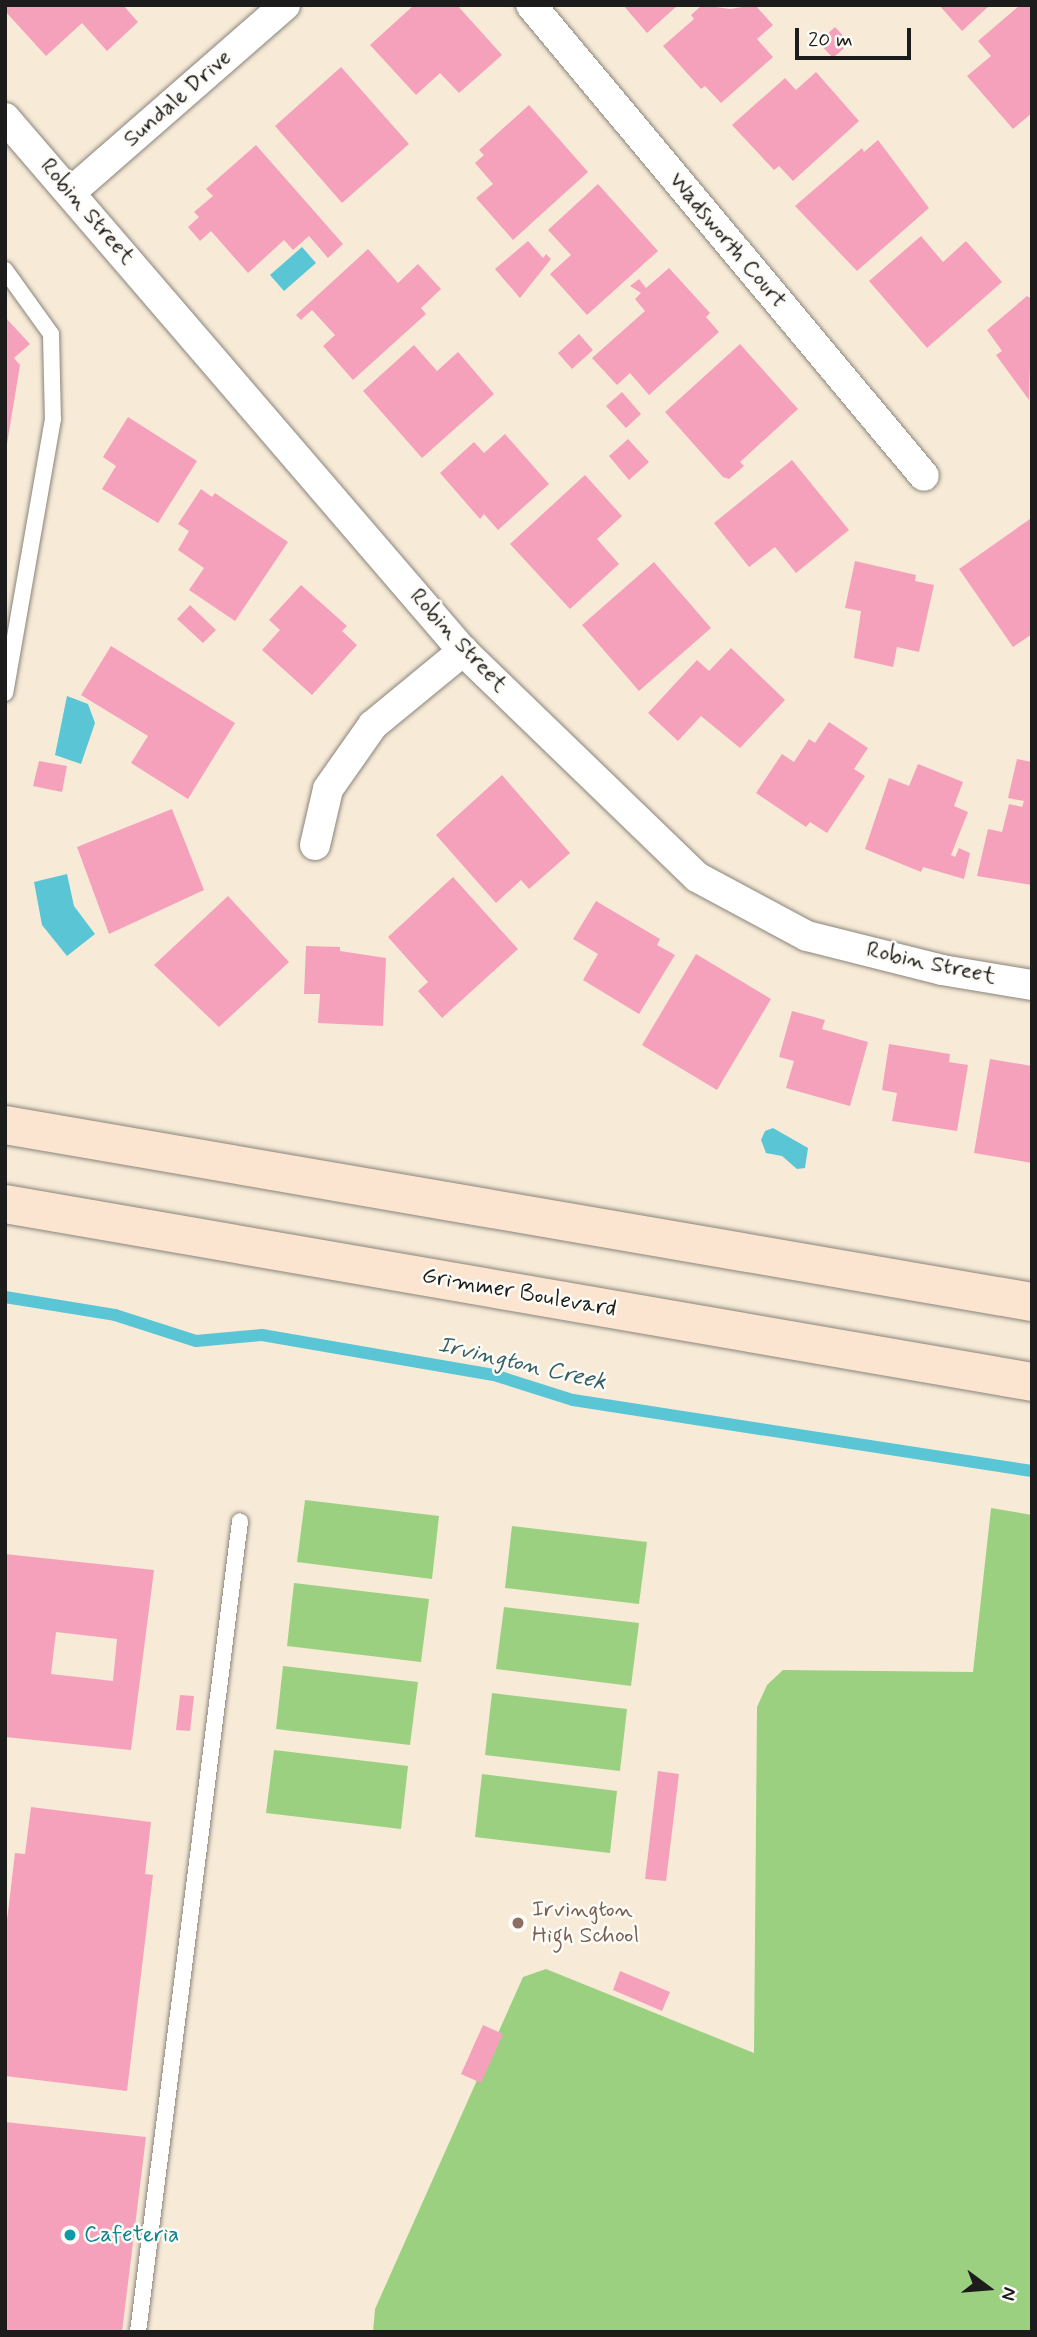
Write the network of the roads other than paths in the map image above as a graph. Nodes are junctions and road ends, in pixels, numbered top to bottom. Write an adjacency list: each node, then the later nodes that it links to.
1 (285, 5): 4 (street, Sundale Drive)
2 (531, 5): 6 (street, Wadsworth Court)
3 (5, 118): 4 (street, Robin Street)
4 (71, 192): 7 (street, Robin Street)
5 (5, 270): 8 (lane)
6 (924, 476)
7 (463, 651): 9 (street); 10 (street, Robin Street)
8 (5, 693)
9 (315, 845)
10 (1032, 985)
11 (5, 1125): 13 (main road)
12 (5, 1204): 14 (main road, Grimmer Boulevard)
13 (1032, 1301)
14 (1032, 1382)
15 (240, 1521): 16 (lane)
16 (138, 2332)

